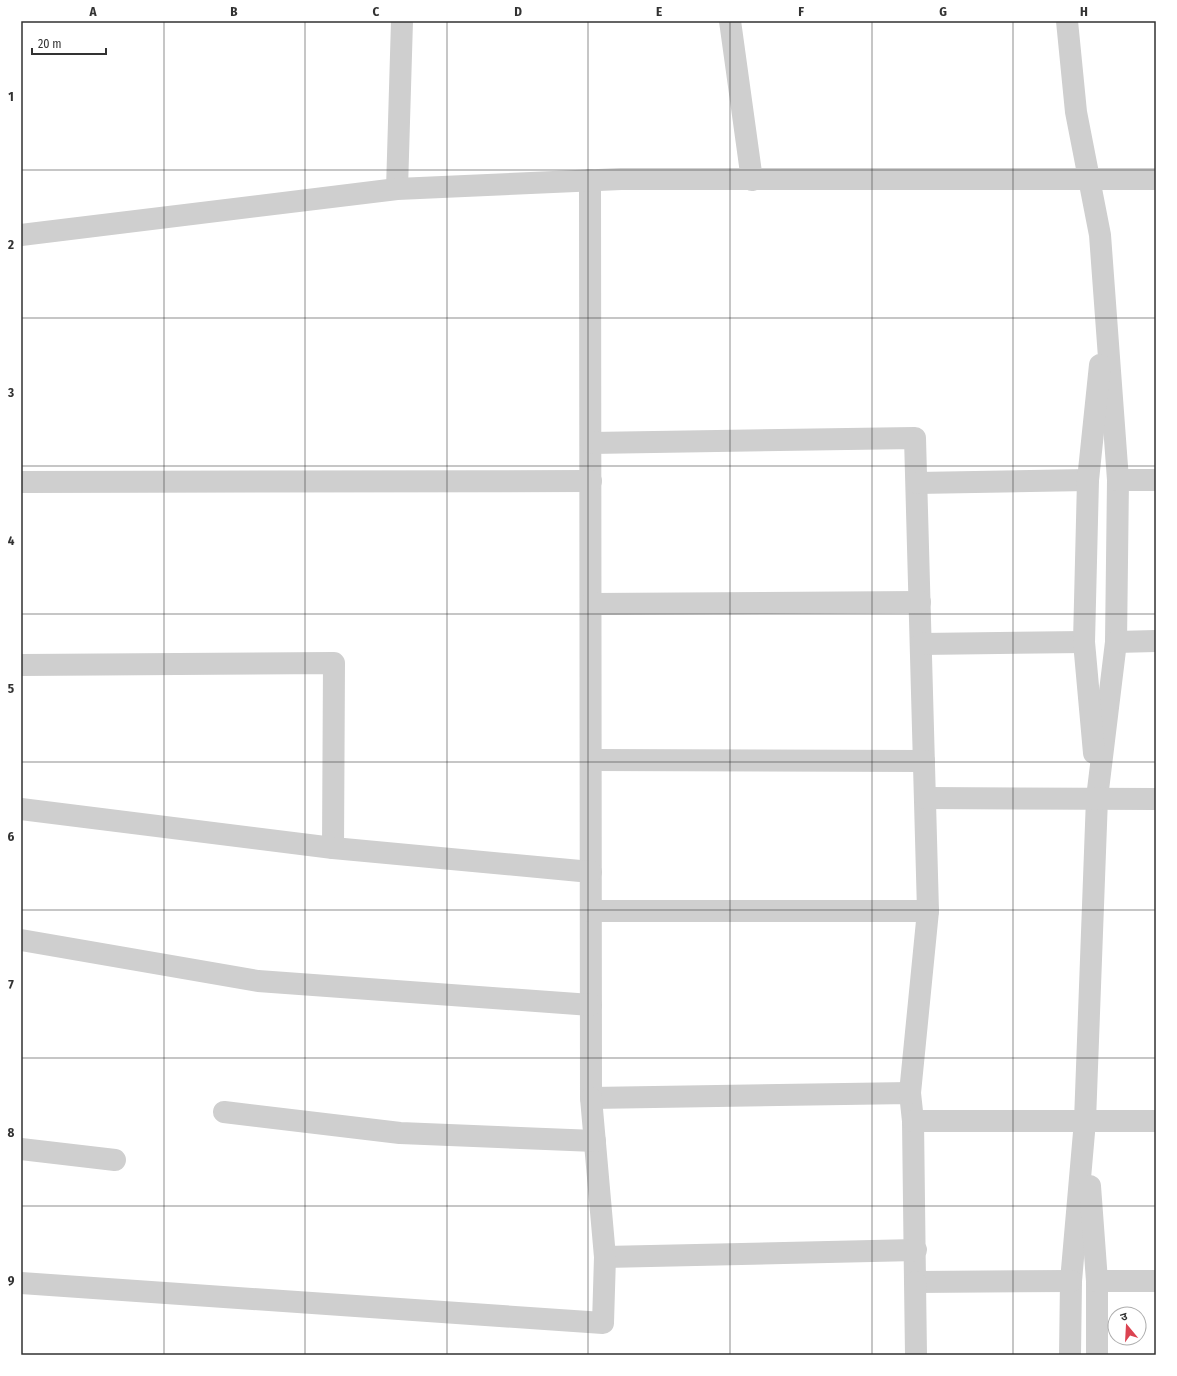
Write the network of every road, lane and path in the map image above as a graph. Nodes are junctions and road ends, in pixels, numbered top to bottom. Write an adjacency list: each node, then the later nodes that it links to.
1 (402, 21): 8 (street)
2 (730, 21): 7 (street)
3 (1068, 21): 4 (street)
4 (1089, 178): 5 (street); 7 (street); 10 (street)
5 (1156, 179)
6 (590, 180): 7 (street); 8 (street); 11 (street)
7 (752, 180)
8 (397, 188): 9 (street)
9 (21, 235)
10 (1106, 307): 12 (street); 13 (street)
11 (591, 443): 15 (street); 17 (street)
12 (1088, 480): 17 (street); 21 (street)
13 (1118, 480): 14 (street); 22 (street)
14 (1156, 480)
15 (591, 481): 16 (street); 19 (street)
16 (21, 482)
17 (916, 483): 18 (street)
18 (920, 602): 19 (street); 23 (street)
19 (591, 604): 25 (street)
20 (1156, 641): 22 (street)
21 (1084, 642): 23 (street); 28 (street)
22 (1116, 642): 28 (street)
23 (921, 644): 26 (street)
24 (21, 665): 31 (street)
25 (591, 760): 26 (street); 32 (street)
26 (924, 761): 27 (street)
27 (925, 798): 28 (street); 34 (street)
28 (1097, 798): 29 (street); 42 (street)
29 (1156, 799)
30 (21, 809): 31 (street)
31 (333, 848): 32 (street)
32 (591, 872): 33 (street)
33 (591, 911): 34 (street); 36 (street)
34 (928, 911): 37 (street)
35 (21, 940): 36 (street)
36 (591, 1005): 38 (street)
37 (910, 1093): 38 (street); 41 (street)
38 (591, 1098): 43 (street)
39 (224, 1112): 43 (street)
40 (1156, 1120): 42 (street)
41 (913, 1121): 42 (street); 46 (street)
42 (1085, 1121): 48 (street); 49 (street)
43 (595, 1141): 47 (street)
44 (21, 1149): 45 (street)
45 (115, 1160)
46 (916, 1250): 47 (street); 51 (street)
47 (605, 1257): 52 (street)
48 (1071, 1281): 51 (street); 54 (street)
49 (1097, 1281): 50 (street); 55 (street)
50 (1156, 1281)
51 (915, 1282): 53 (street)
52 (21, 1283)
53 (916, 1355)
54 (1070, 1355)
55 (1098, 1355)

